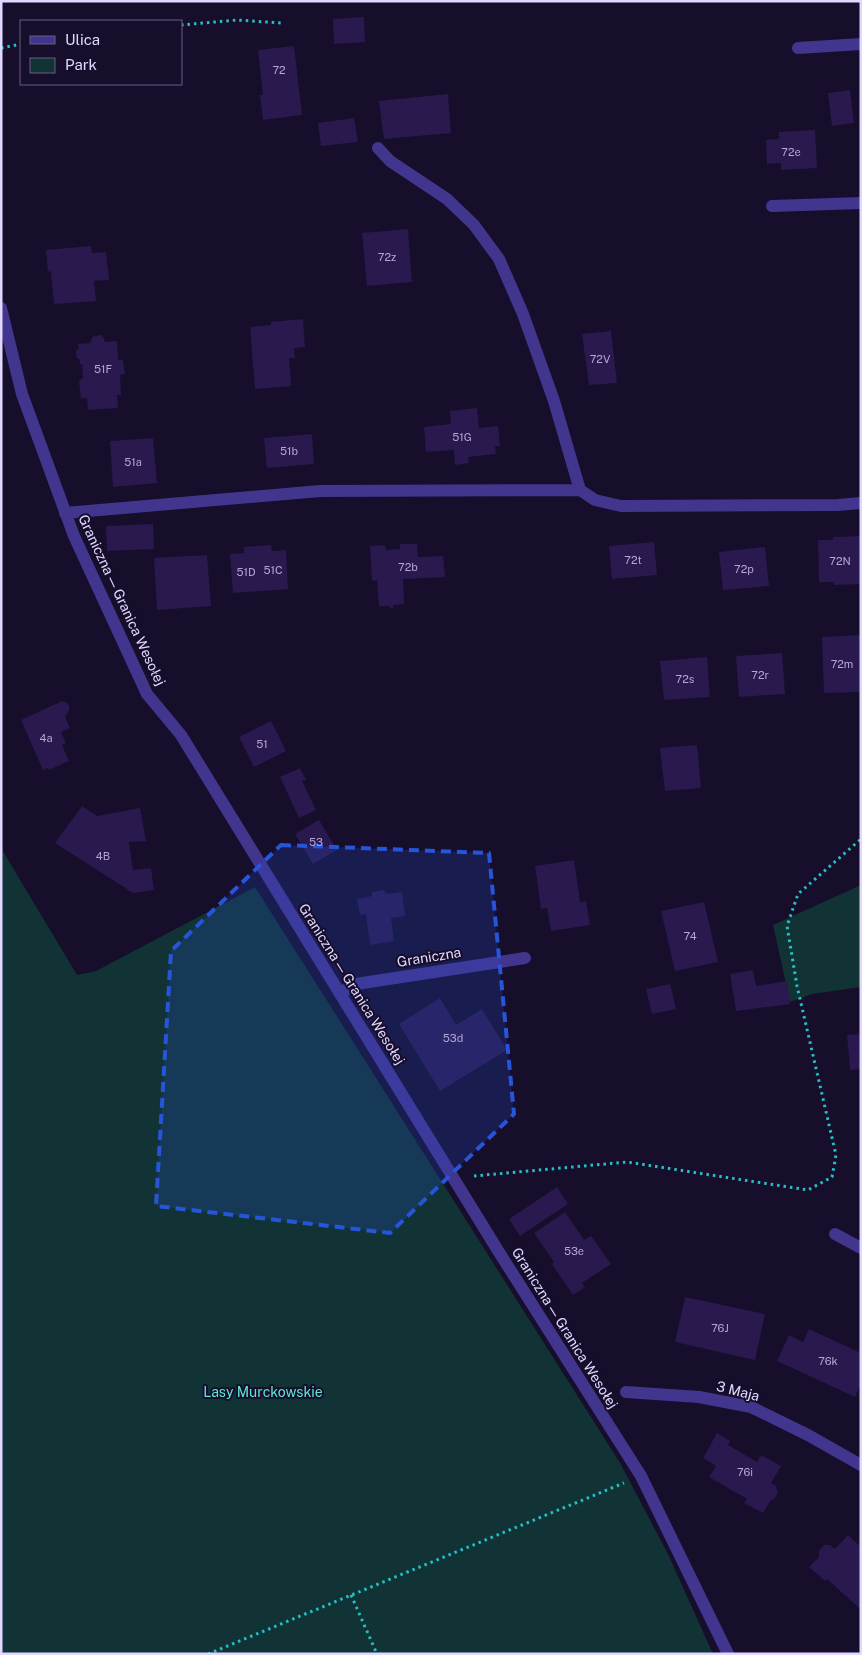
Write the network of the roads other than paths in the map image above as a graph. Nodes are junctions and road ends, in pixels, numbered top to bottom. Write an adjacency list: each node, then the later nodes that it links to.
1 (861, 44): 2 (street)
2 (798, 48)
3 (378, 148): 7 (street)
4 (861, 202): 5 (street)
5 (772, 206)
6 (1, 308): 9 (street, Graniczna — Granica Wesołej)
7 (580, 490): 8 (street); 9 (street)
8 (861, 503)
9 (65, 513): 11 (street, Graniczna — Granica Wesołej)
10 (525, 958): 11 (street, Graniczna)
11 (340, 993): 16 (street, Graniczna — Granica Wesołej)
12 (835, 1234): 13 (street)
13 (861, 1248)
14 (626, 1392): 15 (street, 3 Maja)
15 (861, 1465)
16 (728, 1654)

